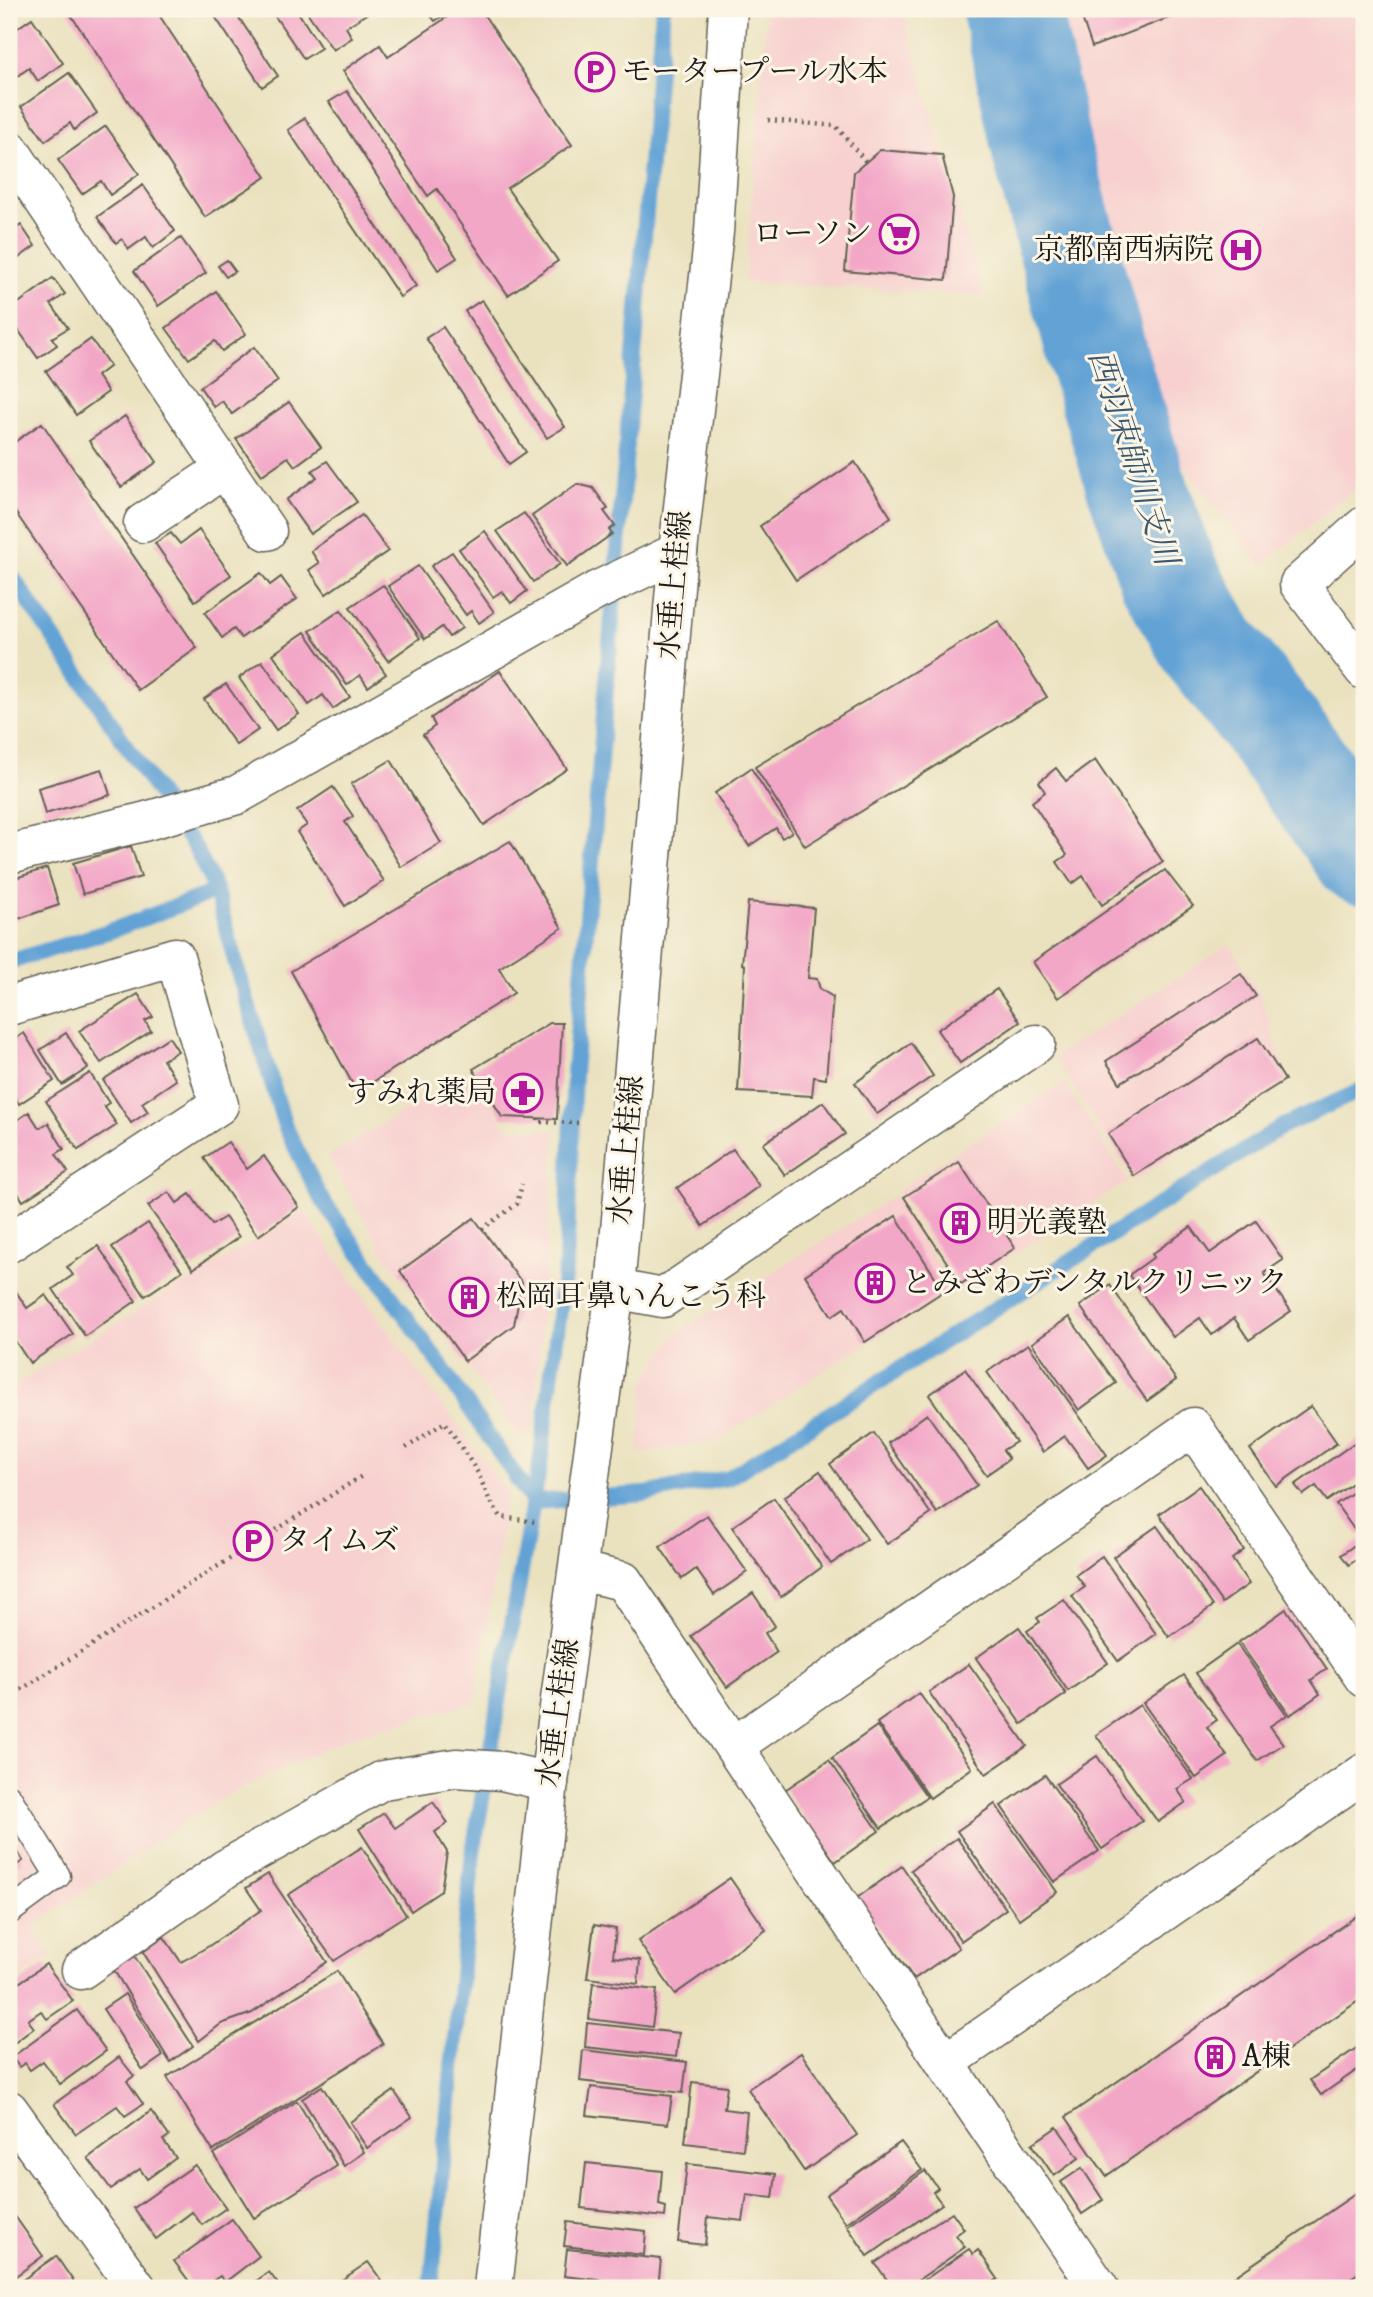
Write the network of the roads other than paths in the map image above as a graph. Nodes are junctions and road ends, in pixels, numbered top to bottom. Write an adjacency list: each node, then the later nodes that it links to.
1 (727, 9): 7 (street, 水垂上桂線)
2 (9, 149): 3 (street)
3 (224, 469): 4 (street); 6 (street)
4 (143, 523)
5 (1364, 526): 8 (street)
6 (267, 531)
7 (678, 552): 9 (street); 13 (street, 水垂上桂線)
8 (1364, 670)
9 (9, 855)
10 (9, 1006): 12 (street)
11 (1036, 1044): 13 (street)
12 (9, 1243)
13 (615, 1289): 14 (street, 水垂上桂線)
14 (579, 1570): 16 (street); 18 (street, 水垂上桂線)
15 (1364, 1678): 16 (street)
16 (734, 1746): 22 (street)
17 (1364, 1773): 22 (street)
18 (550, 1782): 21 (street); 25 (street, 水垂上桂線)
19 (9, 1797): 20 (lane)
20 (9, 1912)
21 (81, 1970)
22 (945, 2063): 26 (street)
23 (9, 2110): 24 (street)
24 (137, 2288)
25 (493, 2288)
26 (1099, 2288)

